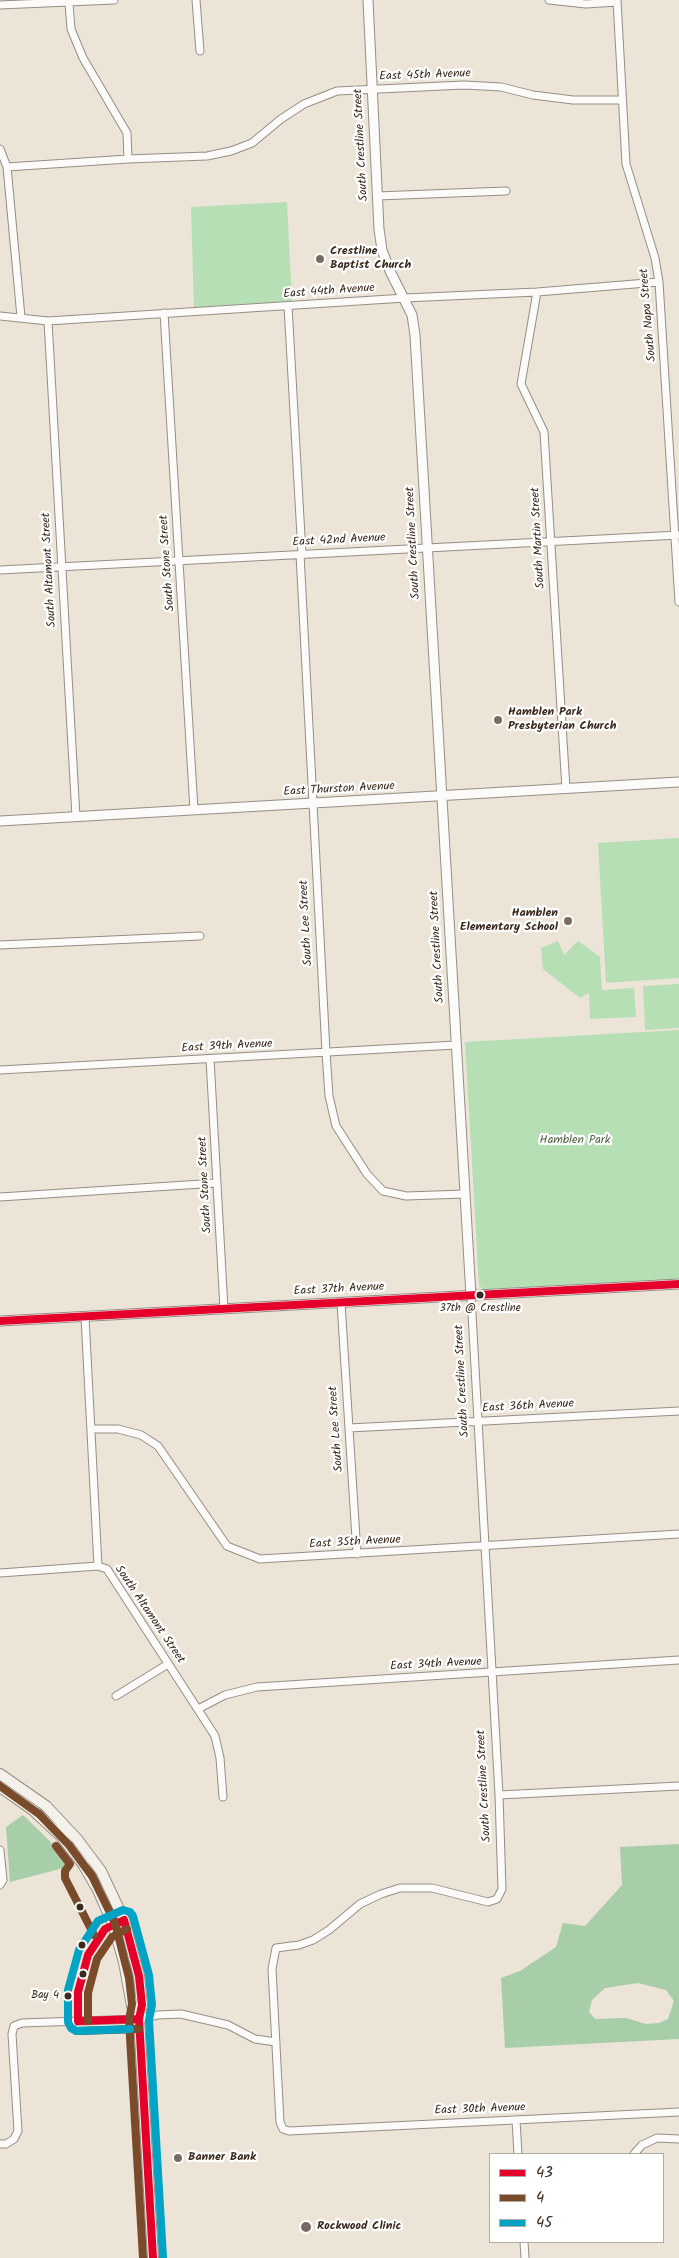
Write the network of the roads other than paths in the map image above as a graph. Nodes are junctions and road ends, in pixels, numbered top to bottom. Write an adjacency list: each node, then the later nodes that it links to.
1 (114, 0): 6 (street)
2 (196, 0): 8 (street)
3 (368, 0): 9 (street, South Crestline Street)
4 (549, 0): 5 (street)
5 (617, 1): 10 (street, South Napa Street)
6 (69, 3): 7 (street); 12 (street)
7 (0, 5)
8 (200, 51)
9 (372, 90): 10 (street, East 45th Avenue); 12 (street, East 45th Avenue); 15 (street, South Crestline Street)
10 (621, 100): 16 (street, South Napa Street)
11 (0, 149): 13 (street)
12 (128, 159): 13 (street, East 45th Avenue)
13 (7, 167): 22 (street)
14 (506, 190): 15 (street)
15 (377, 196): 18 (street, South Crestline Street)
16 (659, 282): 17 (street, East 44th Avenue); 24 (street, South Napa Street)
17 (537, 292): 18 (street, East 44th Avenue); 25 (street, South Martin Street)
18 (405, 298): 19 (street, East 44th Avenue); 26 (street, South Crestline Street)
19 (288, 306): 20 (street, East 44th Avenue); 27 (street, South Lee Street)
20 (164, 314): 23 (street, East 44th Avenue); 28 (street, South Stone Street)
21 (0, 316): 22 (street, East 44th Avenue)
22 (21, 317): 23 (street, East 44th Avenue)
23 (48, 321): 29 (street, South Altamont Street)
24 (677, 535): 25 (street, East 42nd Avenue); 31 (street, South Napa Street)
25 (550, 543): 26 (street, East 42nd Avenue); 33 (street, South Martin Street)
26 (426, 549): 27 (street, East 42nd Avenue); 34 (street, South Crestline Street)
27 (301, 554): 28 (street, East 42nd Avenue); 35 (street, South Lee Street)
28 (179, 561): 29 (street, East 42nd Avenue); 36 (street, South Stone Street)
29 (61, 567): 30 (street, East 42nd Avenue); 37 (street, South Altamont Street)
30 (0, 570)
31 (679, 602)
32 (679, 782): 33 (street, East Thurston Avenue)
33 (566, 789): 34 (street, East Thurston Avenue)
34 (442, 796): 35 (street, East Thurston Avenue); 41 (street, South Crestline Street)
35 (312, 804): 36 (street, East Thurston Avenue); 42 (street, South Lee Street)
36 (194, 810): 37 (street, East Thurston Avenue)
37 (76, 817): 38 (street, East Thurston Avenue)
38 (0, 821)
39 (200, 936): 40 (street)
40 (0, 945)
41 (456, 1045): 42 (street, East 39th Avenue); 46 (street, South Crestline Street)
42 (326, 1052): 43 (street, East 39th Avenue); 46 (street, South Lee Street)
43 (210, 1059): 44 (street, East 39th Avenue); 45 (street, South Stone Street)
44 (0, 1070)
45 (217, 1183): 47 (street); 51 (street, South Stone Street)
46 (465, 1194): 49 (street, South Crestline Street)
47 (0, 1197)
48 (679, 1284): 49 (street, East 37th Avenue)
49 (471, 1296): 50 (street, East 37th Avenue); 55 (street, South Crestline Street)
50 (341, 1303): 51 (street, East 37th Avenue); 56 (street, South Lee Street)
51 (224, 1309): 52 (street, East 37th Avenue)
52 (86, 1316): 53 (street, East 37th Avenue); 57 (street, South Altamont Street)
53 (0, 1321)
54 (679, 1411): 55 (street, East 36th Avenue)
55 (478, 1421): 56 (street, East 36th Avenue); 59 (street, South Crestline Street)
56 (349, 1428): 60 (street, South Lee Street)
57 (92, 1429): 60 (street, East 35th Avenue); 61 (street, South Altamont Street)
58 (679, 1534): 59 (street, East 35th Avenue)
59 (485, 1546): 60 (street, East 35th Avenue); 65 (street, South Crestline Street)
60 (357, 1554)
61 (98, 1566): 62 (street); 64 (street, South Altamont Street)
62 (0, 1572)
63 (679, 1660): 65 (street, East 34th Avenue)
64 (168, 1664): 66 (street); 67 (street, South Altamont Street)
65 (492, 1673): 67 (street, East 34th Avenue); 71 (street, South Crestline Street)
66 (116, 1696)
67 (198, 1709): 72 (street, South Altamont Street)
68 (0, 1774): 75 (main road)
69 (679, 1786): 71 (street)
70 (0, 1787): 75 (main road)
71 (499, 1796): 76 (street, South Crestline Street)
72 (223, 1797)
73 (0, 1850): 74 (street)
74 (0, 1885)
75 (139, 2019): 76 (street); 80 (street); 84 (main road)
76 (276, 2042): 78 (street, East 30th Avenue)
77 (679, 2112): 78 (street, East 30th Avenue)
78 (516, 2120): 81 (street)
79 (679, 2139): 82 (street)
80 (0, 2144)
81 (518, 2153)
82 (635, 2153)
83 (524, 2243): 85 (street)
84 (152, 2258)
85 (525, 2258)

